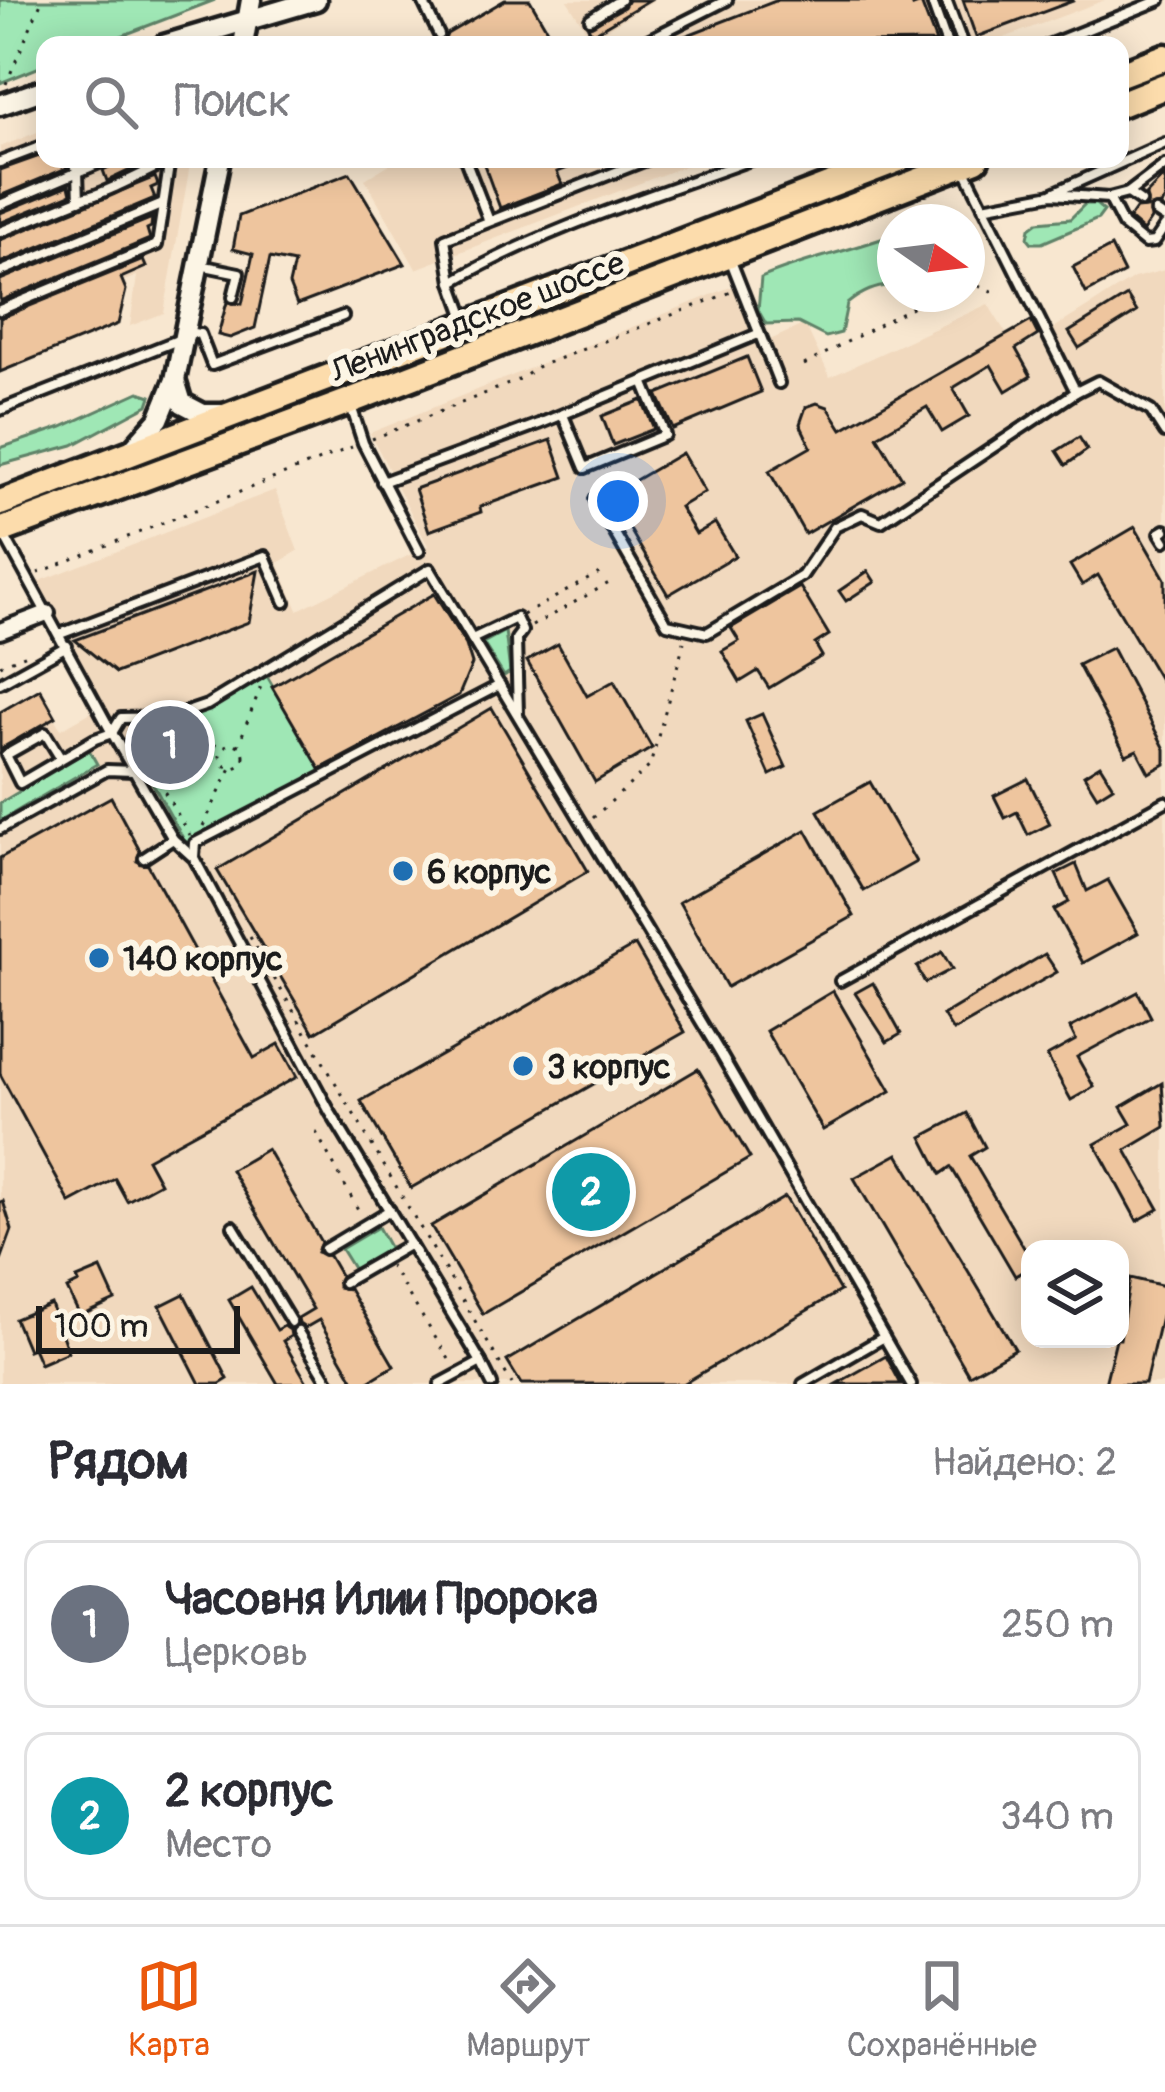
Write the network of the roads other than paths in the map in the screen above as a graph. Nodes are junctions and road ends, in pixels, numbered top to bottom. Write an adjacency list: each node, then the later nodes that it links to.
1 (251, 0): 10 (street)
2 (316, 0): 10 (street)
3 (422, 0): 11 (lane)
4 (620, 0): 9 (lane)
5 (727, 0): 14 (lane)
6 (931, 0): 15 (lane)
7 (946, 0): 16 (lane)
8 (1160, 0): 17 (lane)
9 (590, 19)
10 (248, 20): 12 (street); 13 (street)
11 (439, 35)
12 (194, 36)
13 (245, 36)
14 (656, 36)
15 (944, 36)
16 (960, 36)
17 (1070, 36)
18 (1165, 57): 19 (highway)
19 (1129, 71)
20 (1165, 86): 22 (highway)
21 (36, 92): 23 (street)
22 (1129, 100)
23 (0, 105)
24 (1165, 143): 26 (lane)
25 (36, 149): 27 (lane)
26 (1129, 159)
27 (0, 162)
28 (1165, 165): 43 (lane)
29 (76, 168): 41 (lane)
30 (88, 168): 41 (lane)
31 (151, 168): 45 (lane)
32 (169, 168): 47 (lane)
33 (218, 168): 56 (street)
34 (468, 168): 53 (lane)
35 (626, 168): 53 (lane)
36 (729, 168): 58 (lane)
37 (876, 168): 62 (highway, Ленинградское шоссе)
38 (953, 168): 55 (highway, Ленинградское шоссе)
39 (971, 168): 48 (lane)
40 (1110, 168): 42 (lane)
41 (78, 172): 45 (lane); 49 (lane)
42 (1052, 194): 44 (lane); 50 (lane)
43 (1128, 194): 44 (lane); 46 (lane)
44 (1108, 198): 52 (lane)
45 (80, 200): 54 (lane)
46 (1142, 202)
47 (163, 204): 57 (lane); 60 (lane)
48 (982, 204)
49 (0, 205)
50 (985, 208)
51 (985, 212): 68 (lane)
52 (1162, 219)
53 (489, 221): 58 (lane)
54 (0, 232)
55 (728, 253): 63 (lane); 69 (highway, Ленинградское шоссе)
56 (198, 265): 59 (lane); 64 (street)
57 (0, 272)
58 (452, 282): 62 (lane)
59 (233, 297)
60 (0, 310)
61 (344, 316): 64 (lane)
62 (468, 326): 70 (highway, Ленинградское шоссе)
63 (758, 334): 66 (lane); 67 (lane)
64 (184, 335): 65 (street); 71 (lane)
65 (175, 380): 70 (street); 74 (street)
66 (643, 381): 72 (lane); 72 (lane)
67 (779, 383)
68 (1076, 392): 73 (lane); 76 (lane)
69 (350, 401): 75 (lane); 79 (highway, Ленинградское шоссе)
70 (258, 407): 74 (highway, Ленинградское шоссе)
71 (0, 410)
72 (562, 415): 75 (lane)
73 (1165, 433)
74 (124, 457): 77 (highway, Ленинградское шоссе)
75 (382, 482): 81 (lane)
76 (595, 499)
77 (0, 503)
78 (1165, 530): 80 (lane)
79 (1, 531): 83 (lane)
80 (1165, 541)
81 (419, 551)
82 (285, 602): 85 (lane)
83 (47, 613): 84 (street); 85 (lane)
84 (0, 632)
85 (63, 639): 87 (lane); 90 (lane)
86 (472, 639): 88 (lane); 89 (lane); 90 (lane)
87 (0, 683)
88 (500, 686): 89 (lane); 97 (lane)
89 (518, 715): 106 (lane)
90 (112, 733): 91 (lane); 92 (lane)
91 (61, 759): 91 (lane)
92 (134, 771): 94 (lane); 95 (lane)
93 (1165, 802): 98 (lane)
94 (0, 829)
95 (173, 839): 96 (lane); 97 (lane)
96 (144, 858)
97 (194, 858): 99 (lane)
98 (840, 981)
99 (390, 1210): 101 (lane); 102 (lane)
100 (233, 1226): 104 (lane)
101 (410, 1244): 103 (lane); 107 (lane)
102 (325, 1249)
103 (344, 1282)
104 (292, 1322)
105 (298, 1332): 108 (lane)
106 (884, 1337): 111 (lane); 112 (lane)
107 (481, 1362): 109 (lane); 110 (lane)
108 (329, 1384)
109 (440, 1384)
110 (492, 1384)
111 (802, 1384)
112 (911, 1384)

